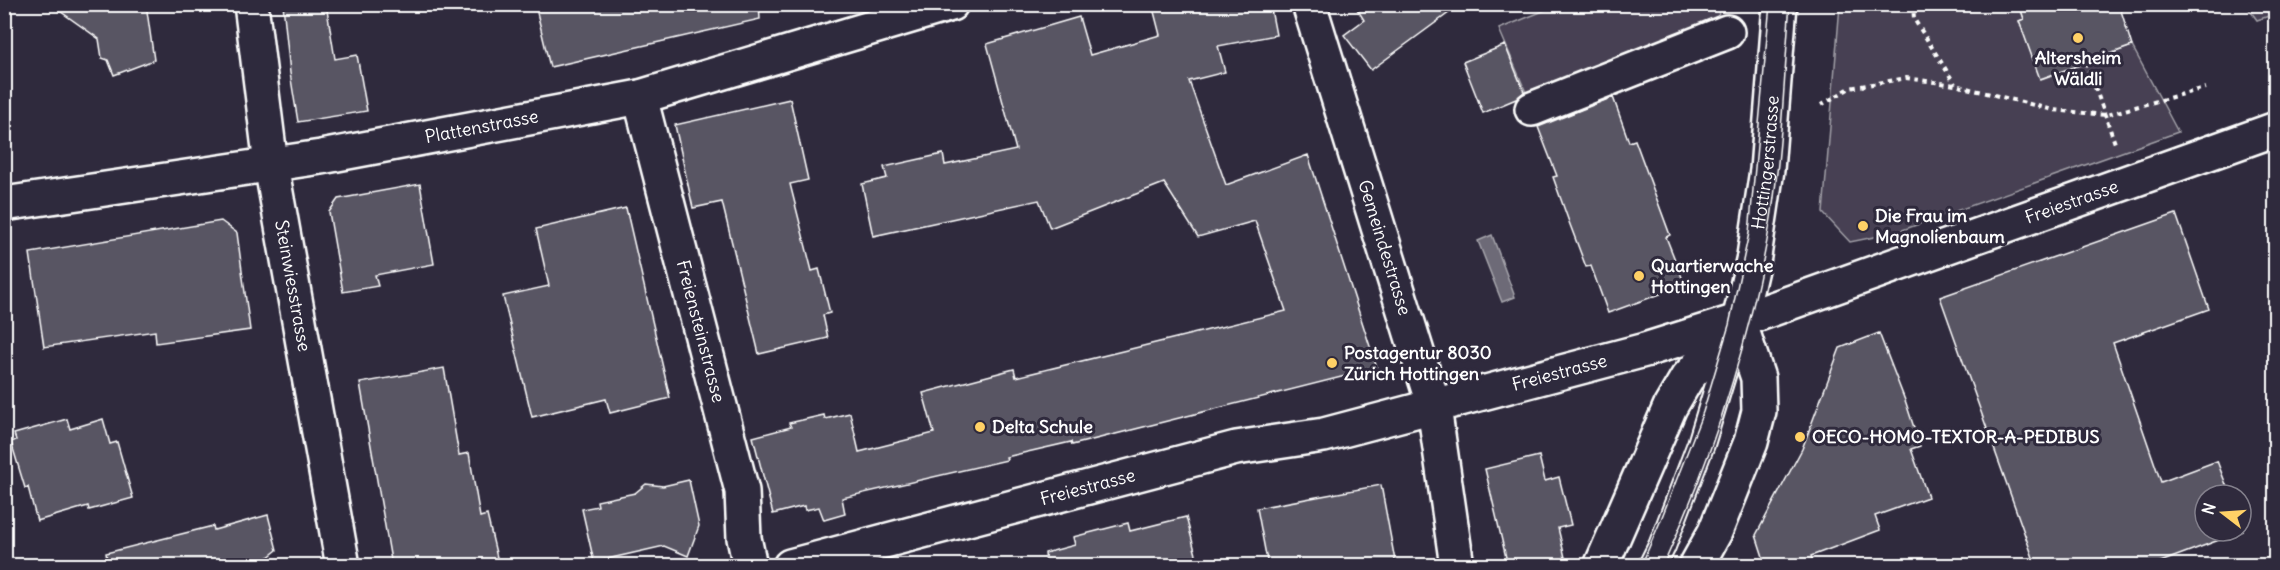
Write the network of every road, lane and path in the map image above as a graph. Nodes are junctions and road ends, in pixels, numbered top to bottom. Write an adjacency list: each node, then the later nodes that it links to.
1 (251, 4): 16 (street, Steinwiesstrasse)
2 (951, 4): 10 (street, Plattenstrasse)
3 (1309, 4): 19 (street, Gemeindestrasse)
4 (1780, 4): 18 (street, Hottingerstrasse)
5 (1913, 4): 8 (path)
6 (1727, 32): 12 (street)
7 (2086, 62): 13 (path)
8 (1955, 85): 11 (path); 13 (path)
9 (2205, 88): 13 (path)
10 (640, 97): 16 (street, Plattenstrasse); 21 (street, Freiensteinstrasse)
11 (1821, 105)
12 (1532, 109)
13 (2106, 115): 15 (path)
14 (2276, 129): 18 (street, Freiestrasse)
15 (2120, 155)
16 (271, 165): 17 (street, Plattenstrasse); 20 (street, Steinwiesstrasse)
17 (4, 204)
18 (1739, 321): 19 (street, Freiestrasse); 24 (street, Hottingerstrasse); 25 (lane, Hottingerstrasse); 26 (street)
19 (1434, 407): 22 (street, Freiestrasse); 23 (street, Gemeindestrasse)
20 (343, 566)
21 (750, 566)
22 (790, 566)
23 (1457, 566)
24 (1601, 566)
25 (1652, 566)
26 (1696, 566)

